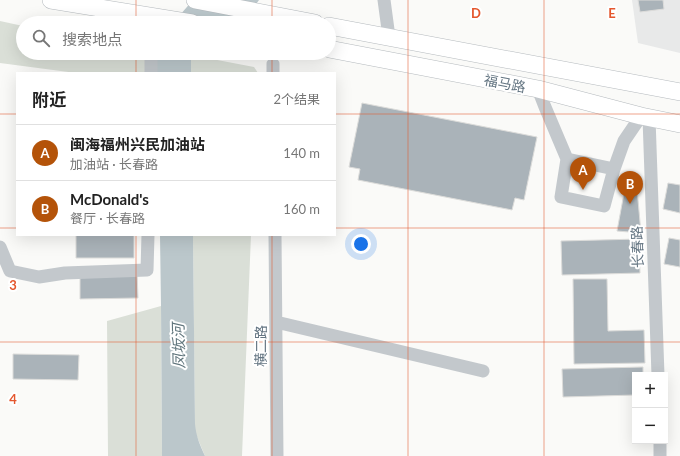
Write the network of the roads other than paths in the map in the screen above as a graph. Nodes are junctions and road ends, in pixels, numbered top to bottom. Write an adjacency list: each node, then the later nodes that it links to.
1 (51, 0): 4 (main road)
2 (195, 0): 5 (main road)
3 (384, 0): 7 (street)
4 (152, 16)
5 (279, 16)
6 (336, 27): 7 (main road, 福马路)
7 (389, 37): 12 (main road, 福马路)
8 (336, 50): 11 (main road, 福马路)
9 (151, 60): 10 (street)
10 (151, 72)
11 (538, 89): 13 (main road, 福马路); 15 (street)
12 (680, 92)
13 (645, 117): 14 (main road, 福马路); 16 (street); 22 (street, 长春路)
14 (680, 124)
15 (567, 159): 16 (street); 16 (street)
16 (614, 169)
17 (148, 236): 19 (street)
18 (275, 236): 20 (street, 横二路)
19 (0, 247)
20 (276, 322): 21 (street); 24 (street, 横二路)
21 (483, 371)
22 (658, 372)
23 (660, 444): 25 (street)
24 (277, 456)
25 (660, 456)

